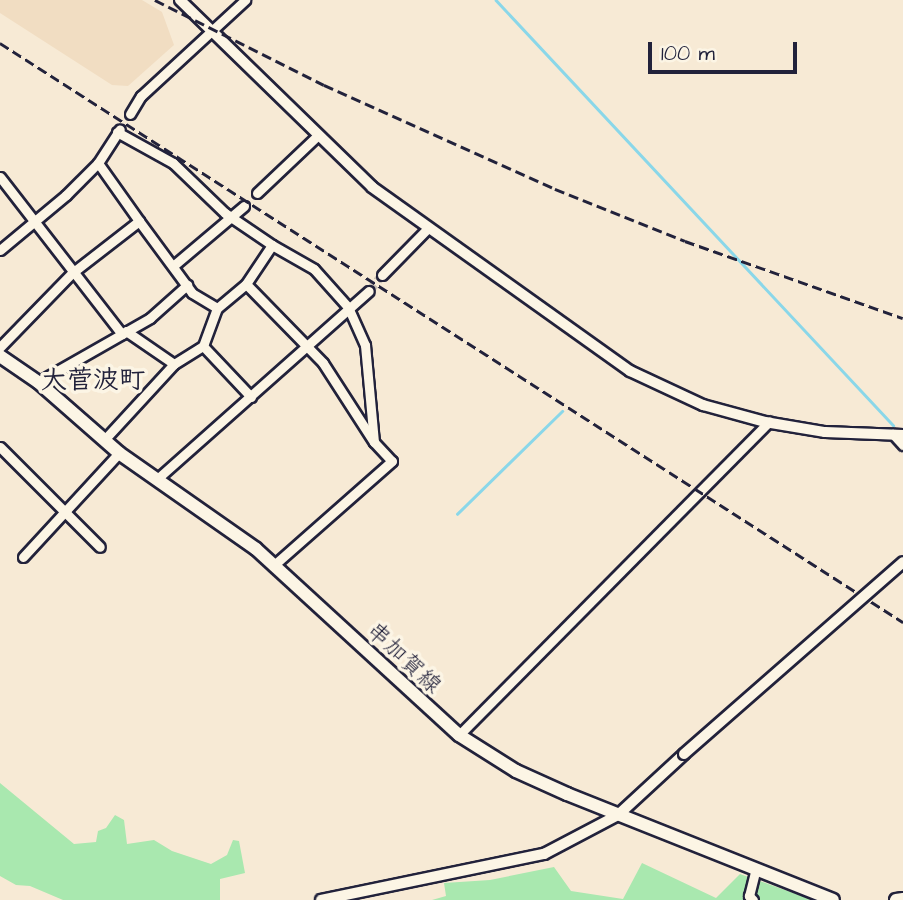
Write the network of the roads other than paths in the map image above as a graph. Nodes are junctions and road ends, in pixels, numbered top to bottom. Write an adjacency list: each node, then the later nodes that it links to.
1 (180, 0): 3 (street)
2 (245, 0): 3 (street)
3 (211, 32): 4 (street); 5 (street)
4 (130, 114)
5 (316, 137): 8 (street); 13 (street)
6 (97, 163): 10 (street); 11 (street); 12 (street)
7 (0, 177): 12 (street)
8 (257, 194)
9 (244, 206): 10 (street)
10 (231, 217): 14 (street); 16 (street)
11 (139, 221): 16 (street); 17 (street)
12 (32, 223): 15 (street); 17 (street)
13 (428, 228): 18 (street); 32 (street)
14 (272, 245): 19 (street); 22 (street)
15 (0, 250)
16 (173, 267): 20 (street)
17 (72, 273): 24 (street); 27 (street)
18 (382, 275)
19 (246, 284): 23 (street); 25 (street)
20 (187, 285): 23 (street); 24 (street)
21 (369, 291): 22 (street)
22 (348, 307): 25 (street); 35 (street)
23 (217, 308): 26 (street)
24 (124, 332): 29 (street); 30 (street)
25 (305, 344): 31 (street); 35 (street)
26 (203, 346): 29 (street); 31 (street)
27 (0, 347)
28 (0, 356): 30 (main road, 串加賀線)
29 (174, 364): 34 (street)
30 (38, 382): 34 (main road, 串加賀線)
31 (251, 397): 39 (street)
32 (769, 422): 33 (street); 45 (street)
33 (898, 435): 36 (street)
34 (104, 440): 38 (main road, 串加賀線)
35 (374, 442): 44 (street)
36 (903, 445)
37 (0, 447): 40 (street)
38 (119, 453): 39 (main road, 串加賀線); 40 (street)
39 (157, 479): 44 (main road, 串加賀線)
40 (66, 512): 41 (street); 42 (street)
41 (100, 547)
42 (23, 557)
43 (903, 562): 46 (street, bridge)
44 (275, 564): 45 (main road, 串加賀線)
45 (459, 735): 46 (main road, 串加賀線)
46 (618, 815): 47 (main road, 串加賀線); 48 (street)
47 (755, 872): 49 (street); 50 (main road, 串加賀線)
48 (321, 900)
49 (752, 900)
50 (833, 900)
51 (896, 900): 52 (main road)
52 (903, 900)

